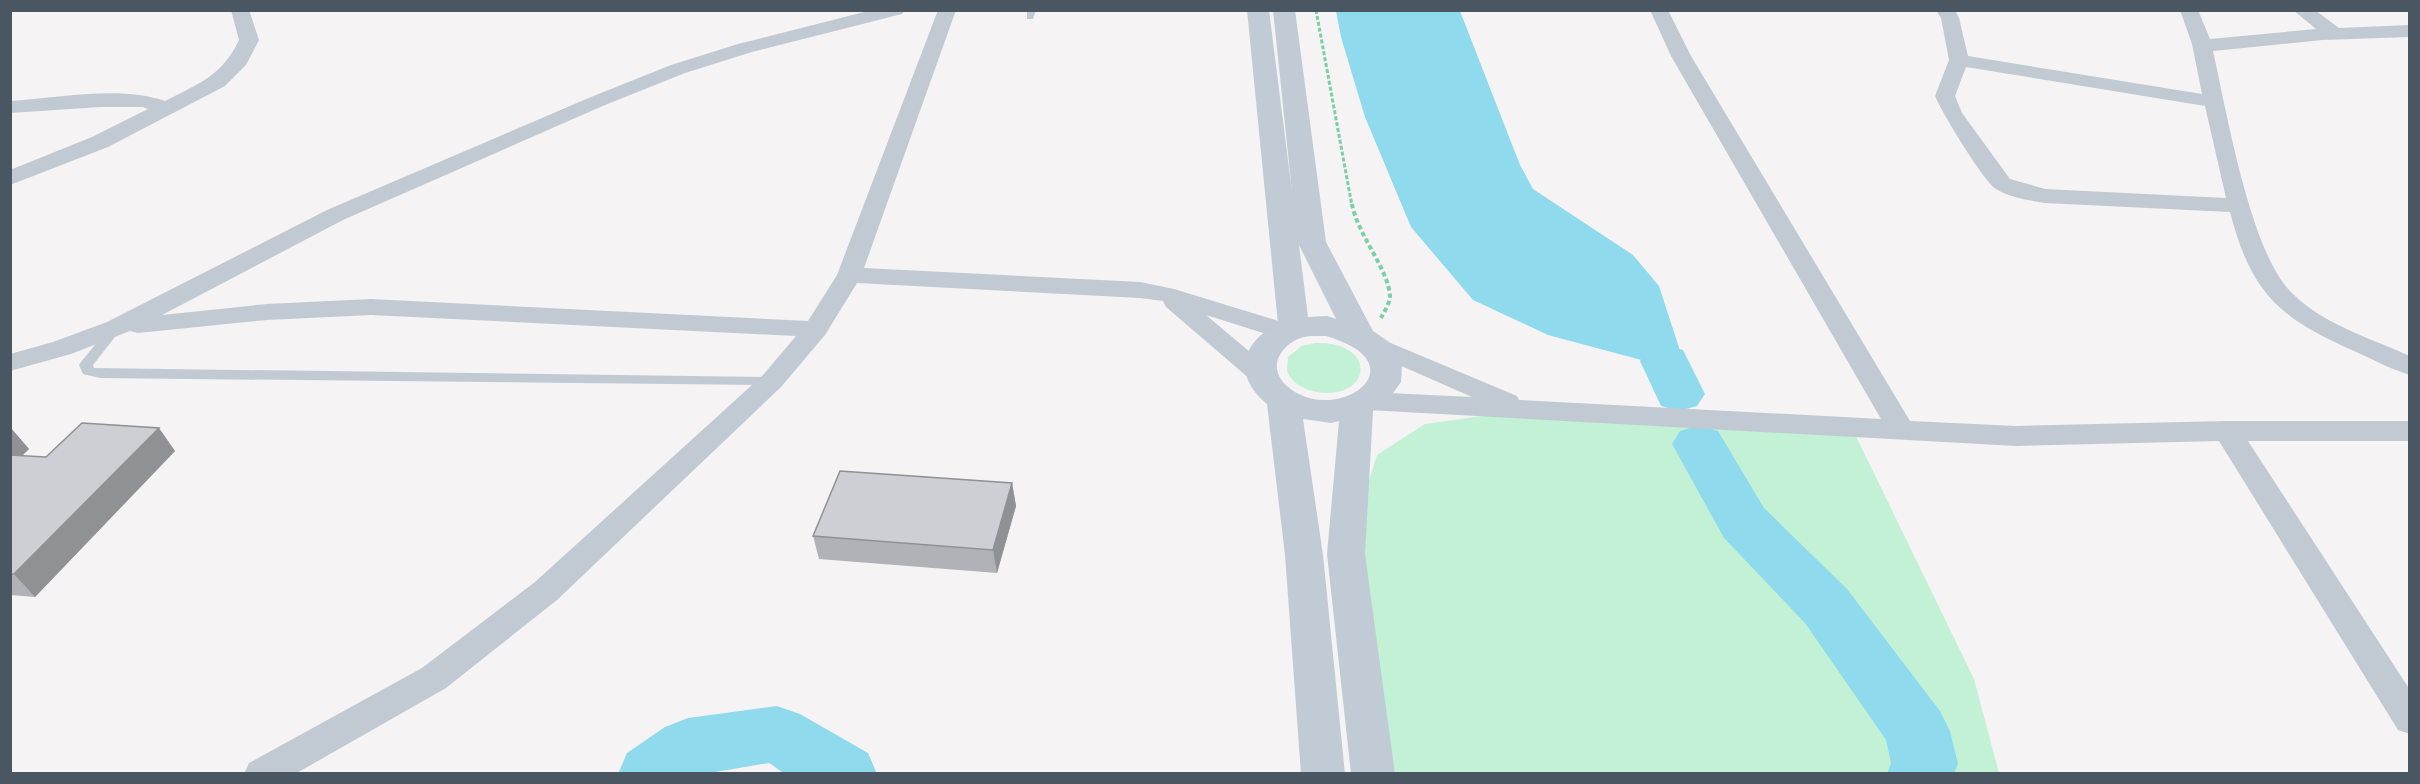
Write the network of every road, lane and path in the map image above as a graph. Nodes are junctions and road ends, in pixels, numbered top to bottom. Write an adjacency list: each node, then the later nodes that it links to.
1 (240, 10): 17 (street)
2 (896, 10): 22 (street)
3 (947, 10): 20 (street)
4 (1258, 10): 24 (street)
5 (1284, 10): 25 (street)
6 (1316, 10): 25 (path)
7 (1659, 10): 32 (street)
8 (1945, 10): 14 (street)
9 (2189, 10): 13 (street)
10 (2302, 10): 12 (street)
11 (2409, 31): 12 (street)
12 (2335, 34): 13 (street)
13 (2202, 46): 15 (street)
14 (1959, 60): 15 (street); 19 (street)
15 (2215, 102): 19 (street)
16 (10, 107): 17 (street)
17 (167, 109): 18 (street)
18 (10, 178)
19 (2240, 206): 27 (street)
20 (849, 275): 21 (street); 23 (street)
21 (1165, 294): 24 (street); 29 (street)
22 (116, 328): 23 (street); 26 (street); 28 (lane)
23 (816, 329): 28 (street)
24 (1290, 331): 25 (street); 29 (street)
25 (1367, 340): 30 (street); 31 (street)
26 (10, 363)
27 (2409, 366)
28 (772, 381): 36 (street)
29 (1272, 387): 30 (street); 37 (street)
30 (1363, 404): 31 (street); 38 (street)
31 (1525, 410): 32 (street)
32 (1902, 431): 33 (street)
33 (2227, 431): 34 (street); 35 (street)
34 (2409, 431)
35 (2409, 720)
36 (262, 774)
37 (1323, 774)
38 (1373, 774)

